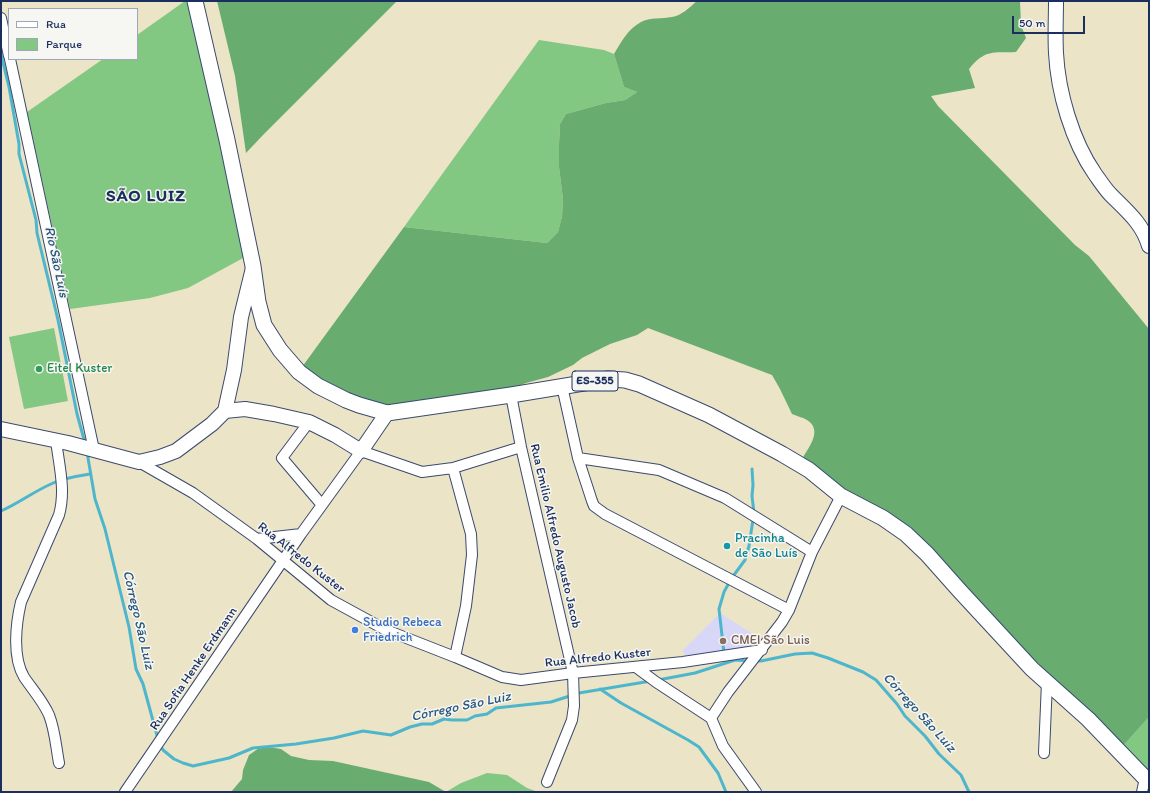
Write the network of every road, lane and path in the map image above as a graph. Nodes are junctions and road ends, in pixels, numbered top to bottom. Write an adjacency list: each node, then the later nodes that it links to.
1 (195, 1): 7 (main road, ES-355)
2 (1056, 1): 6 (street)
3 (1, 18): 4 (street)
4 (8, 51)
5 (10, 60): 16 (street)
6 (1149, 246)
7 (254, 266): 10 (street); 11 (main road, ES-355)
8 (562, 386): 9 (main road, ES-355); 18 (street); 21 (main road, ES-355)
9 (511, 395): 11 (main road, ES-355); 15 (street, Rua Emilio Alfredo Augusto Jacob)
10 (226, 411): 12 (street); 19 (street)
11 (388, 412): 17 (street)
12 (309, 422): 17 (street); 22 (street)
13 (1, 429): 14 (street)
14 (62, 442): 16 (street); 35 (street)
15 (521, 448): 20 (street); 31 (street, Rua Emilio Alfredo Augusto Jacob)
16 (92, 450): 19 (street)
17 (361, 451): 20 (street); 22 (street, Rua Sofia Henke Erdmann)
18 (578, 458): 25 (street); 27 (street)
19 (139, 462): 24 (street, Rua Alfredo Kuster)
20 (453, 468): 29 (street)
21 (841, 496): 25 (street); 32 (main road, ES-355)
22 (322, 504): 23 (street, Rua Sofia Henke Erdmann)
23 (302, 534): 24 (street); 26 (street, Rua Sofia Henke Erdmann)
24 (257, 539): 26 (street, Rua Alfredo Kuster)
25 (812, 552): 27 (street)
26 (284, 560): 29 (street, Rua Alfredo Kuster); 38 (street, Rua Sofia Henke Erdmann)
27 (790, 610): 28 (street)
28 (762, 650): 30 (street, Rua Alfredo Kuster); 33 (street)
29 (455, 657): 31 (street, Rua Alfredo Kuster)
30 (637, 668): 31 (street, Rua Alfredo Kuster); 33 (street)
31 (573, 678): 36 (street, Rua Emilio Alfredo Augusto Jacob)
32 (1047, 682): 34 (street); 37 (main road, ES-355)
33 (711, 718): 39 (street)
34 (1044, 753)
35 (60, 763)
36 (546, 782)
37 (1145, 783)
38 (125, 792)
39 (756, 792)

